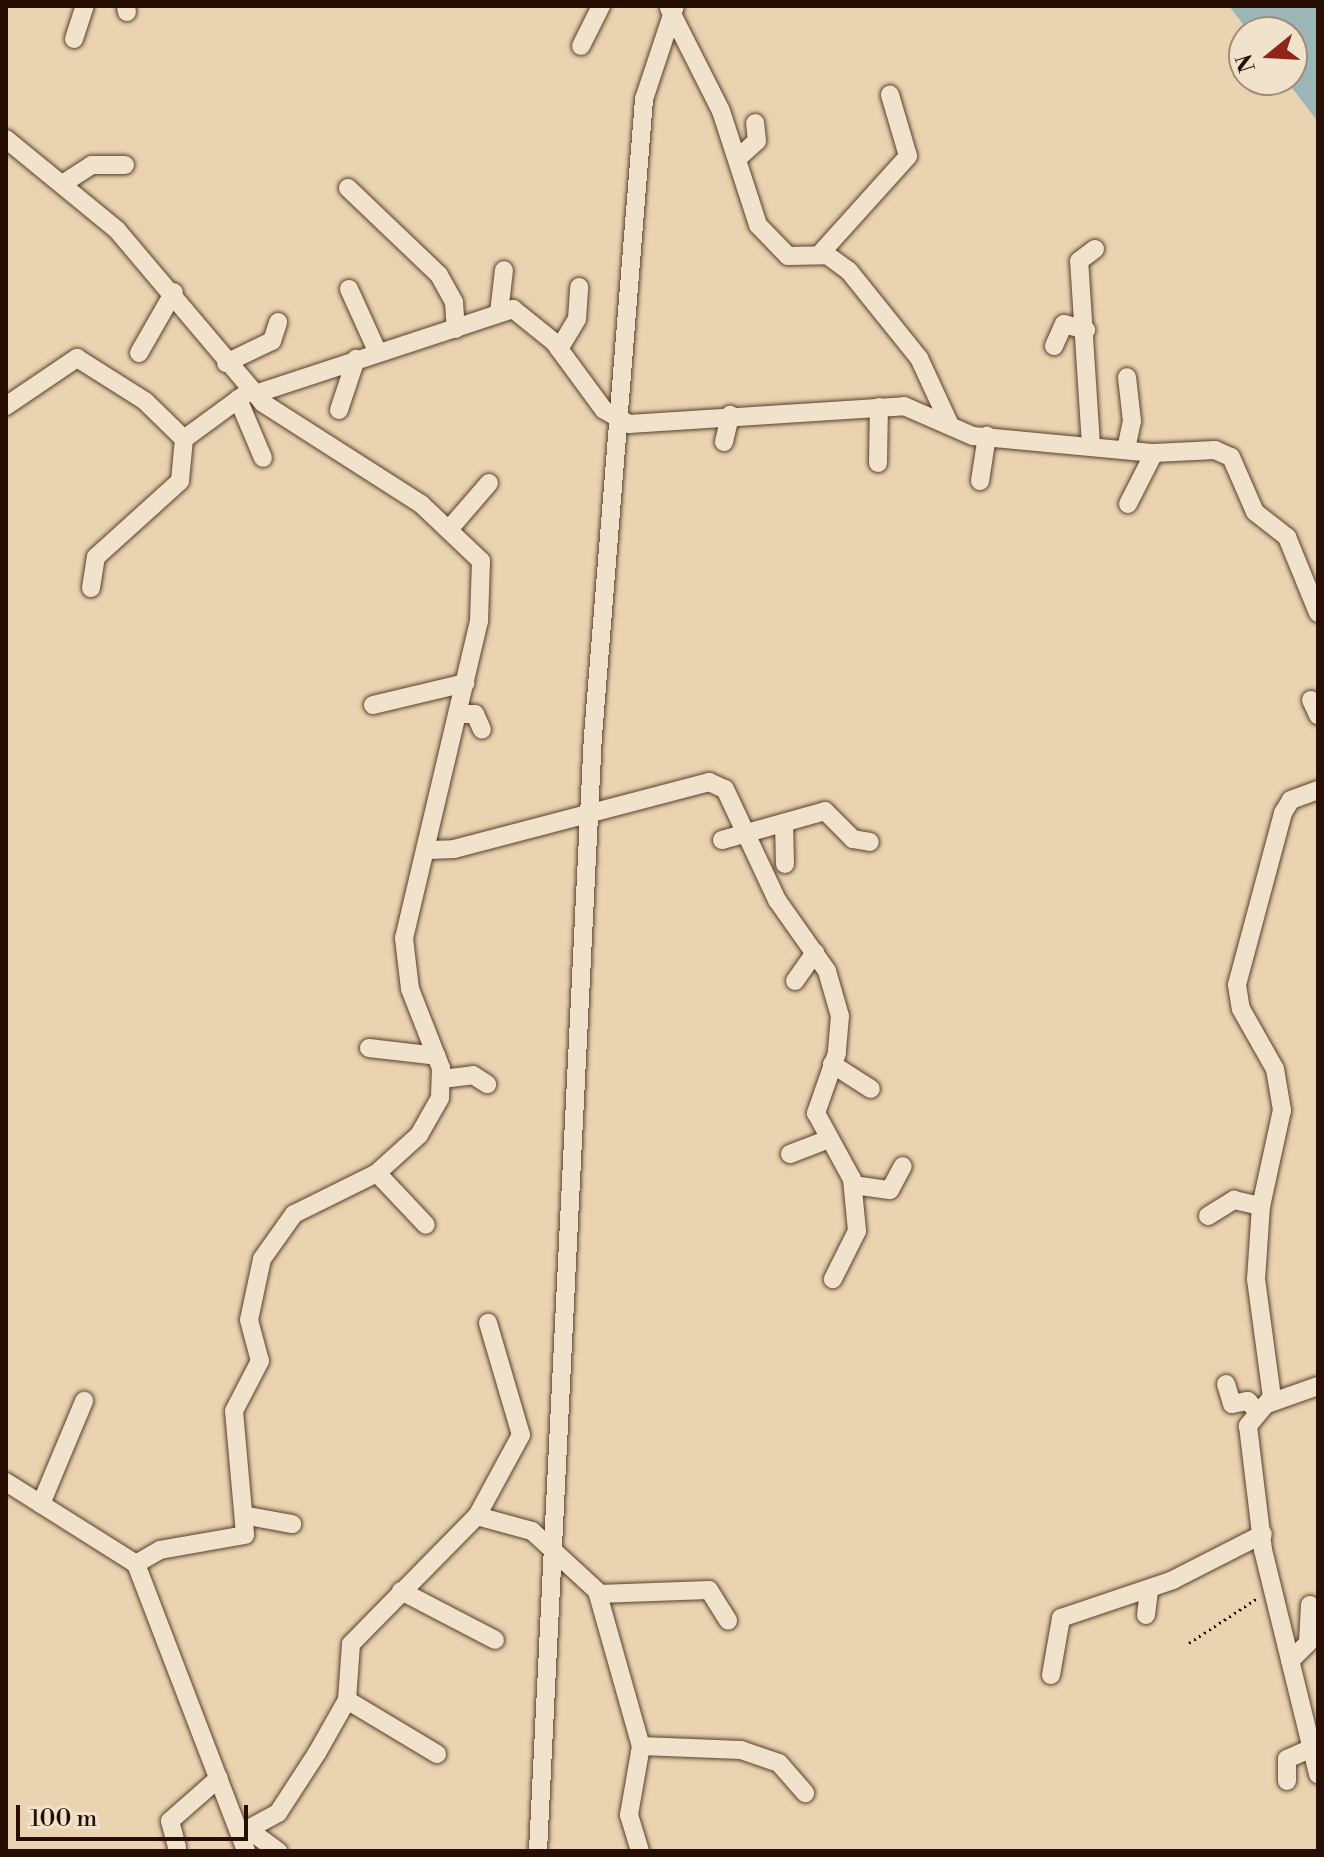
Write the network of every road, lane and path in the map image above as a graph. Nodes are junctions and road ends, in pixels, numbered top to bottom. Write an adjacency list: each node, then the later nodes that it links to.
1 (85, 6): 4 (street)
2 (601, 6): 5 (street)
3 (672, 9): 9 (street); 35 (street)
4 (74, 39)
5 (581, 46)
6 (890, 95): 14 (street)
7 (755, 123): 9 (street)
8 (8, 144): 11 (street)
9 (738, 158): 14 (street)
10 (125, 165): 11 (street)
11 (64, 183): 18 (street)
12 (348, 188): 21 (street)
13 (1095, 249): 22 (street)
14 (819, 255): 36 (street)
15 (504, 270): 19 (street)
16 (579, 287): 24 (street)
17 (349, 289): 26 (street)
18 (174, 292): 25 (street); 28 (street)
19 (499, 313): 21 (street); 24 (street)
20 (278, 322): 28 (street)
21 (456, 329): 26 (street)
22 (1086, 330): 23 (street); 40 (street)
23 (1054, 346)
24 (559, 349): 35 (street)
25 (139, 353)
26 (378, 353): 27 (street)
27 (356, 359): 30 (street); 33 (street)
28 (226, 363): 30 (street)
29 (1127, 377): 41 (street)
30 (248, 394): 38 (street); 43 (street); 48 (street)
31 (6, 406): 38 (street)
32 (879, 407): 34 (street); 36 (street); 44 (street)
33 (339, 410)
34 (730, 415): 35 (street); 39 (street)
35 (618, 419): 56 (street)
36 (950, 425): 37 (street)
37 (987, 436): 40 (street); 45 (street)
38 (184, 439): 49 (street)
39 (724, 442)
40 (1091, 445): 41 (street)
41 (1126, 449): 42 (street)
42 (1154, 453): 47 (street); 50 (street)
43 (263, 458)
44 (878, 463)
45 (980, 481)
46 (489, 483): 48 (street)
47 (1128, 504)
48 (451, 527): 51 (street)
49 (91, 588)
50 (1318, 613)
51 (465, 683): 52 (street); 53 (street)
52 (373, 705)
53 (459, 714): 54 (street); 61 (street)
54 (482, 730)
55 (1318, 790): 76 (street)
56 (590, 812): 58 (street); 61 (street); 91 (street)
57 (784, 823): 58 (street); 60 (street); 62 (street)
58 (749, 834): 59 (street); 63 (street)
59 (722, 840)
60 (870, 842)
61 (429, 850): 66 (street)
62 (785, 864)
63 (815, 952): 64 (street); 67 (street)
64 (795, 981)
65 (369, 1048): 66 (street)
66 (437, 1056): 68 (street)
67 (832, 1064): 70 (street); 71 (street)
68 (442, 1079): 69 (street); 74 (street)
69 (487, 1084)
70 (871, 1089)
71 (827, 1140): 72 (street); 75 (street)
72 (790, 1154)
73 (903, 1166): 75 (street)
74 (377, 1173): 78 (street); 87 (street)
75 (853, 1185): 79 (street)
76 (1261, 1206): 77 (street); 84 (street)
77 (1208, 1216)
78 (426, 1225)
79 (833, 1279)
80 (488, 1323): 88 (street)
81 (1226, 1384): 84 (street)
82 (1318, 1386): 84 (street)
83 (84, 1401): 86 (street)
84 (1262, 1408): 90 (street)
85 (6, 1482): 86 (street)
86 (41, 1504): 92 (street)
87 (248, 1516): 89 (street); 92 (street)
88 (477, 1516): 91 (street); 95 (street)
89 (292, 1524)
90 (1263, 1534): 93 (street); 94 (street)
91 (555, 1548): 96 (street); 116 (street)
92 (136, 1564): 110 (street)
93 (1271, 1587): 101 (path); 103 (street)
94 (1149, 1589): 98 (street); 104 (street)
95 (401, 1591): 100 (street); 105 (street)
96 (598, 1594): 99 (street); 106 (street)
97 (1310, 1605): 103 (street)
98 (1146, 1615)
99 (728, 1620)
100 (495, 1640)
101 (1189, 1643)
102 (1318, 1652): 103 (street)
103 (1292, 1666): 107 (street)
104 (1051, 1675)
105 (347, 1700): 108 (street); 113 (street)
106 (641, 1746): 112 (street); 117 (street)
107 (1315, 1746): 109 (street); 111 (street)
108 (437, 1754)
109 (1318, 1774)
110 (219, 1778): 113 (street); 114 (street)
111 (1287, 1781)
112 (805, 1793)
113 (245, 1838): 115 (street)
114 (177, 1847)
115 (278, 1851)
116 (538, 1851)
117 (640, 1851)

